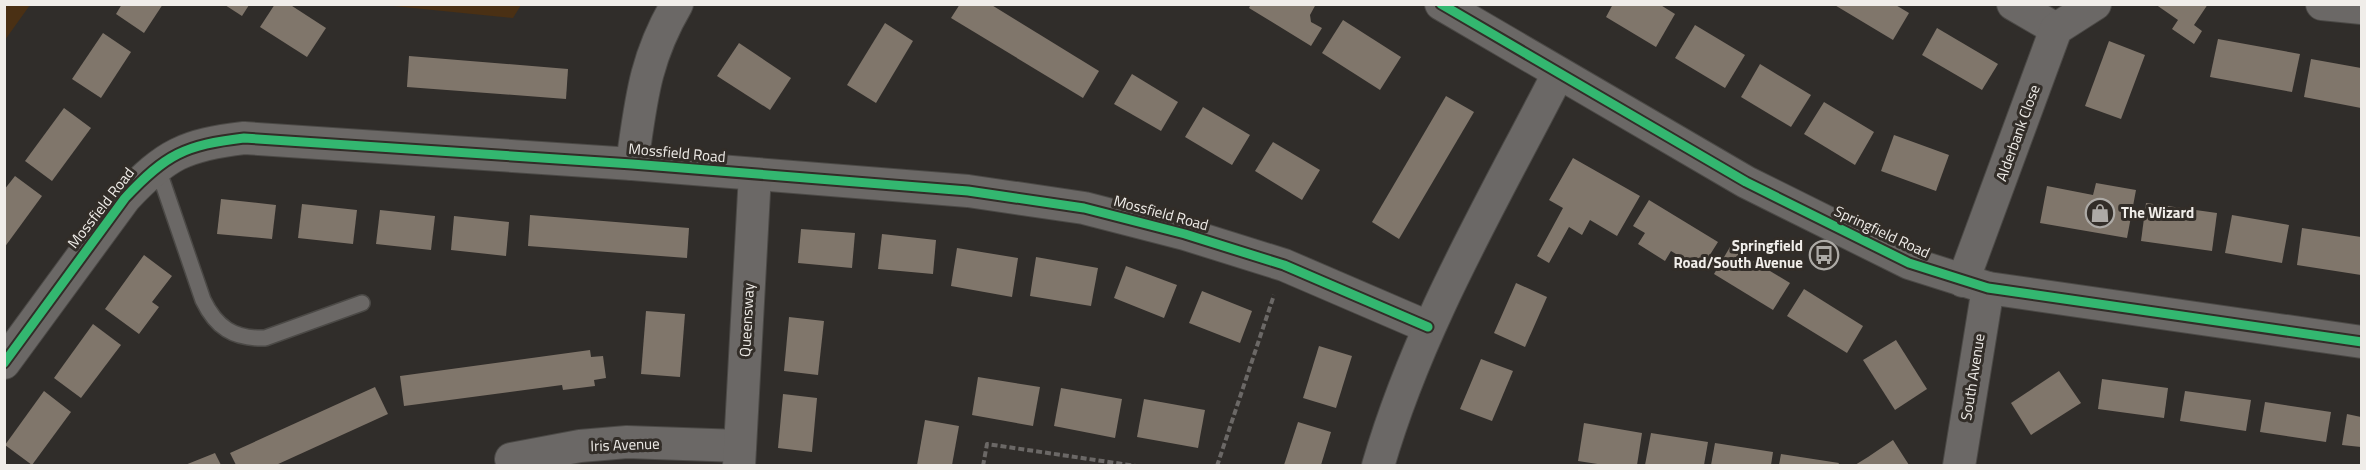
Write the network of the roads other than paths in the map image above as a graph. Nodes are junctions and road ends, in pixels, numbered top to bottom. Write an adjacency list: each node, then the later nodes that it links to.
1 (677, 4): 9 (street)
2 (1441, 4): 8 (street, Springfield Road)
3 (2013, 4): 7 (street)
4 (2095, 4): 7 (street)
5 (2322, 4): 6 (street)
6 (2361, 8)
7 (2056, 29): 12 (street, Alderbank Close)
8 (1558, 74): 12 (street, Springfield Road); 14 (street)
9 (632, 164): 10 (street, Mossfield Road); 11 (street, Mossfield Road)
10 (157, 166): 13 (lane); 16 (street, Mossfield Road)
11 (755, 174): 14 (street, Mossfield Road); 17 (street, Queensway)
12 (1976, 285): 15 (street, Springfield Road); 20 (street, South Avenue)
13 (362, 303)
14 (1428, 327): 19 (street)
15 (2361, 342)
16 (4, 363)
17 (739, 456): 18 (street, Iris Avenue)
18 (511, 459)
19 (1378, 465)
20 (1959, 465)

